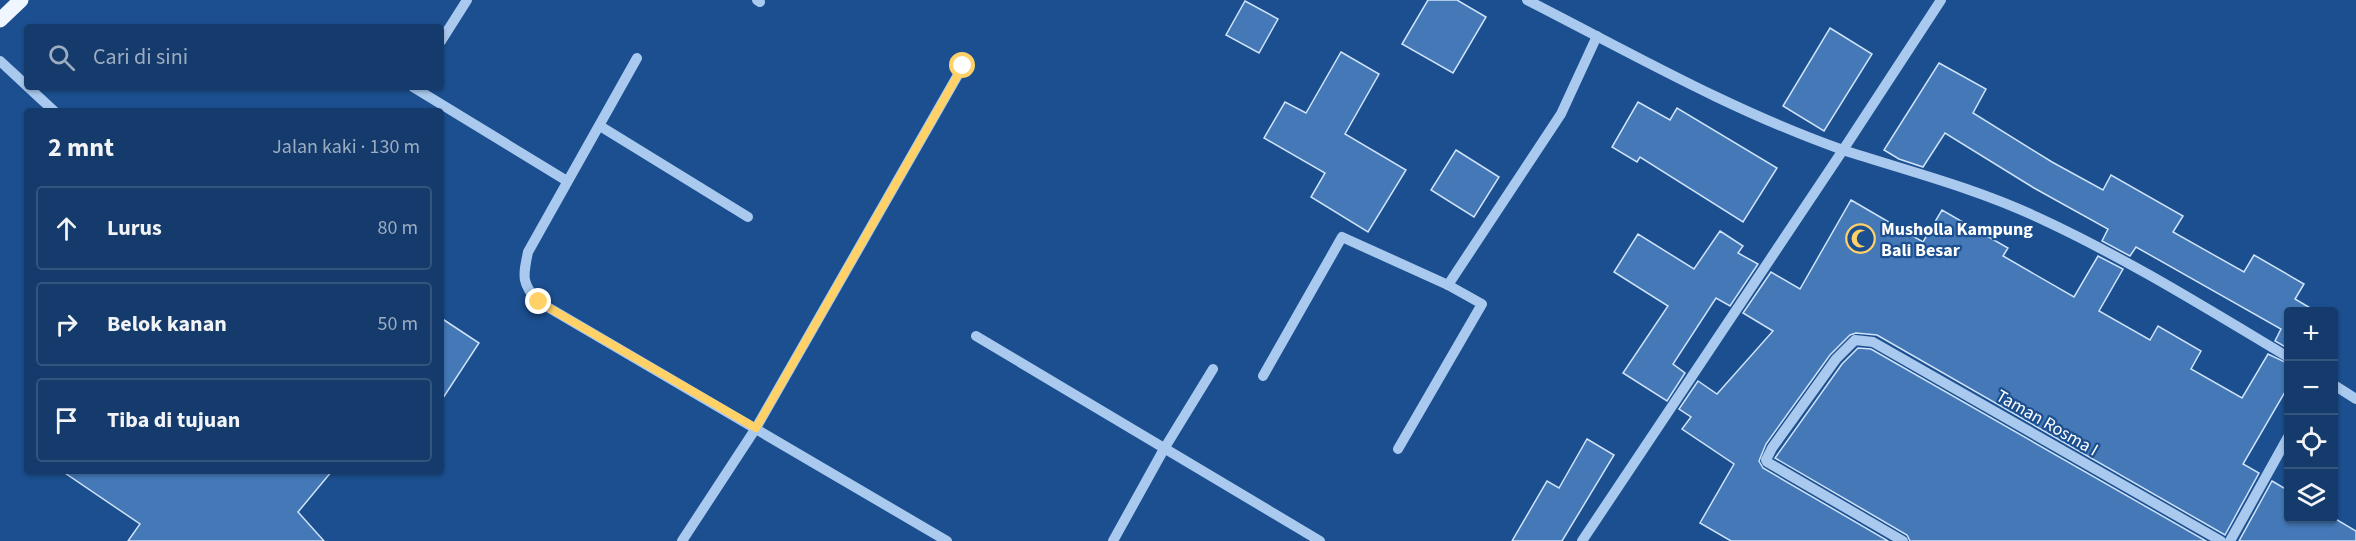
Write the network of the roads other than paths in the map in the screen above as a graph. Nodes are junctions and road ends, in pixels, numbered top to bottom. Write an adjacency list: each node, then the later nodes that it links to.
1 (21, 0): 5 (main road)
2 (467, 0): 6 (street)
3 (1527, 0): 7 (street)
4 (1941, 0): 16 (street)
5 (0, 20)
6 (444, 35)
7 (1597, 36): 16 (street); 19 (street)
8 (637, 58): 15 (street)
9 (0, 61): 11 (street)
10 (963, 66): 26 (street)
11 (24, 84)
12 (30, 90): 14 (street)
13 (418, 90): 17 (street)
14 (51, 108)
15 (600, 126): 17 (street); 18 (street)
16 (1842, 150): 21 (street); 34 (street)
17 (567, 181): 26 (street)
18 (748, 217)
19 (1448, 285): 23 (street); 29 (street)
20 (976, 336): 28 (street)
21 (2284, 354)
22 (1213, 369): 28 (street)
23 (1263, 376)
24 (2338, 388): 25 (street)
25 (2356, 399)
26 (756, 428): 30 (street); 31 (street)
27 (2284, 446): 37 (street)
28 (1164, 449): 32 (street); 33 (street)
29 (1398, 449)
30 (681, 541)
31 (947, 541)
32 (1113, 541)
33 (1320, 541)
34 (1582, 541)
35 (1903, 541): 36 (street, Taman Rosma I)
36 (2221, 541)
37 (2230, 541)

